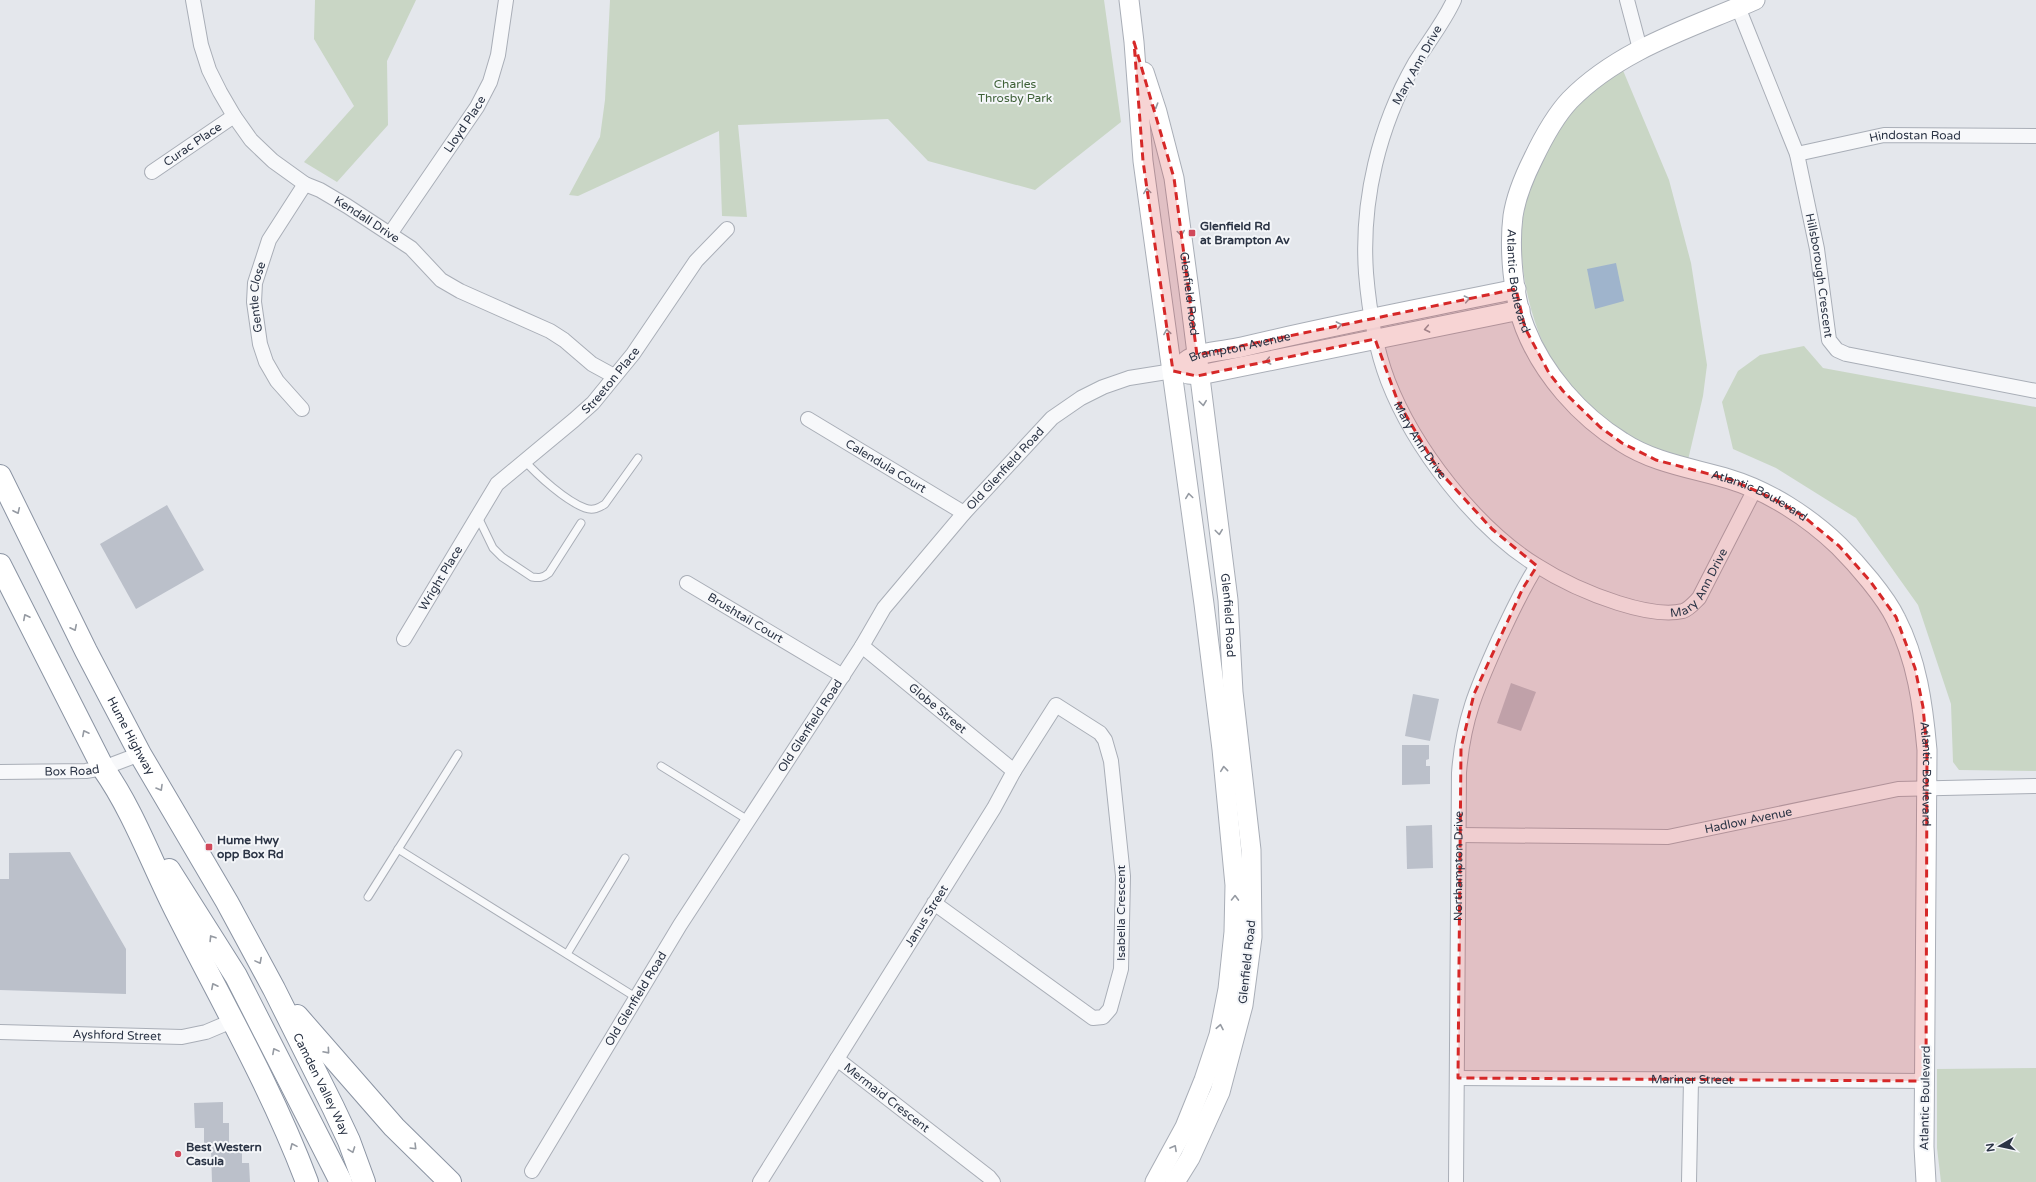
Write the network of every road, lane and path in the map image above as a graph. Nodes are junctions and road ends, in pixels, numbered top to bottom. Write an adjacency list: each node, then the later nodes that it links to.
1 (193, 0): 9 (street, Kendall Drive)
2 (506, 0): 15 (street, Lloyd Place)
3 (1129, 0): 7 (main road, Glenfield Road)
4 (1454, 0): 18 (street, Mary Ann Drive)
5 (1627, 0): 8 (street)
6 (1747, 4): 8 (main road, Atlantic Boulevard); 11 (street, Hillsborough Crescent)
7 (1134, 42): 20 (main road, Glenfield Road, one-way to 20); 21 (main road, Glenfield Road, one-way to 7)
8 (1640, 49): 16 (main road, Atlantic Boulevard)
9 (234, 116): 12 (street, Curac Place); 13 (street, Kendall Drive)
10 (2036, 136): 11 (street, Hindostan Road)
11 (1797, 154): 24 (street, Hillsborough Crescent)
12 (152, 172)
13 (306, 184): 15 (street, Kendall Drive); 25 (street, Gentle Close)
14 (728, 228): 23 (street, Streeton Place)
15 (390, 234): 23 (street, Kendall Drive)
16 (1516, 289): 17 (main road, Atlantic Boulevard); 18 (main road, Brampton Avenue, one-way to 16)
17 (1520, 310): 19 (main road, Brampton Avenue, one-way to 19); 30 (main road, Atlantic Boulevard)
18 (1372, 319): 19 (street, Mary Ann Drive); 20 (main road, Brampton Avenue, one-way to 18)
19 (1375, 339): 22 (main road, Brampton Avenue, one-way to 22); 35 (street, Mary Ann Drive)
20 (1197, 355): 21 (main road, Brampton Avenue); 22 (main road, Glenfield Road)
21 (1173, 371): 22 (main road, Brampton Avenue); 31 (street, Old Glenfield Road); 71 (main road, Glenfield Road, one-way to 21)
22 (1200, 375): 72 (main road, Glenfield Road, one-way to 72)
23 (614, 376): 28 (street, Streeton Place)
24 (2036, 391)
25 (302, 409)
26 (808, 419): 31 (street, Calendula Court)
27 (638, 458): 28 (lane)
28 (524, 460): 32 (street, Streeton Place)
29 (0, 476): 40 (highway, Hume Highway, one-way to 40)
30 (1755, 489): 35 (street, Mary Ann Drive); 47 (main road, Atlantic Boulevard)
31 (964, 513): 38 (street, Old Glenfield Road)
32 (478, 517): 33 (lane); 37 (street, Wright Place)
33 (580, 522)
34 (0, 565): 43 (highway, one-way to 34)
35 (1537, 566): 50 (street, Northampton Drive)
36 (687, 583): 39 (street, Brushtail Court)
37 (404, 639)
38 (862, 646): 39 (street, Old Glenfield Road); 44 (street, Globe Street)
39 (843, 676): 49 (street, Old Glenfield Road)
40 (140, 754): 43 (street, Box Road); 56 (highway, Hume Highway, one-way to 56)
41 (458, 754): 51 (lane)
42 (660, 766): 49 (lane)
43 (103, 768): 45 (street, Box Road); 48 (highway)
44 (1014, 771): 54 (street, Janus Street); 54 (street, Isabella Crescent)
45 (0, 772)
46 (2036, 786): 47 (street, Hadlow Avenue)
47 (1927, 788): 50 (street, Hadlow Avenue); 63 (main road, Atlantic Boulevard)
48 (119, 791): 58 (highway, one-way to 48); 66 (highway, one-way to 48)
49 (748, 820): 57 (street, Old Glenfield Road)
50 (1460, 835): 61 (street, Northampton Drive)
51 (398, 849): 53 (lane); 55 (lane)
52 (625, 858): 55 (lane)
53 (368, 897)
54 (934, 903): 60 (street, Janus Street)
55 (567, 954): 57 (lane)
56 (274, 989): 67 (highway, Camden Valley Way, one-way to 67); 68 (highway, one-way to 68)
57 (637, 998): 64 (street, Old Glenfield Road)
58 (232, 1021): 59 (street, Ayshford Street); 65 (highway, one-way to 58)
59 (0, 1032)
60 (837, 1059): 69 (street, Mermaid Crescent); 70 (street, Mermaid Crescent)
61 (1458, 1078): 62 (street, Mariner Street); 73 (street, Northampton Drive)
62 (1691, 1080): 63 (street, Mariner Street); 74 (street)
63 (1926, 1080): 75 (main road, Atlantic Boulevard)
64 (532, 1171)
65 (307, 1182)
66 (342, 1182)
67 (364, 1182)
68 (450, 1182)
69 (760, 1182)
70 (993, 1182)
71 (1155, 1182)
72 (1175, 1182)
73 (1456, 1182)
74 (1689, 1182)
75 (1926, 1182)

